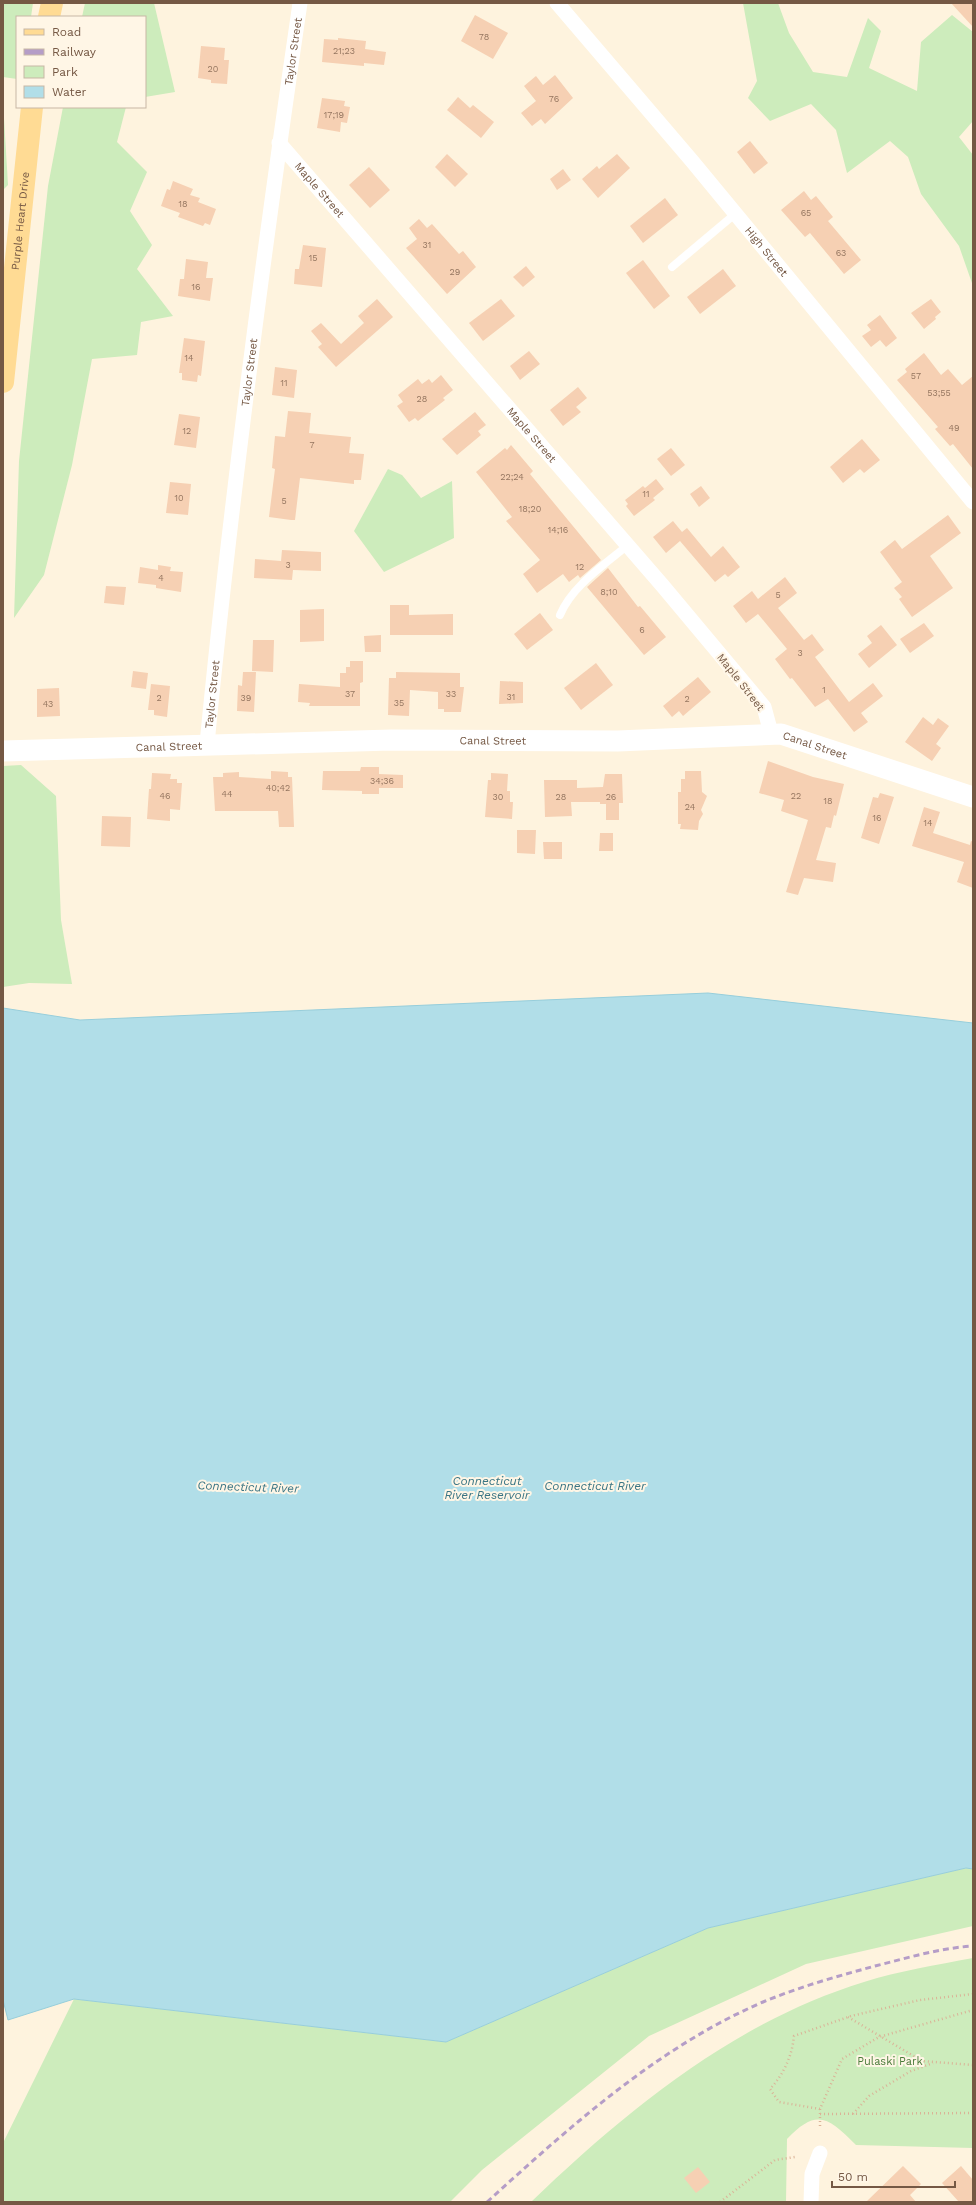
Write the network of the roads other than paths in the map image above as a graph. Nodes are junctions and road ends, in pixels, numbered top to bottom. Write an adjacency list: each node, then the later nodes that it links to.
1 (52, 3): 4 (main road)
2 (300, 3): 6 (street, Taylor Street)
3 (557, 3): 7 (street, High Street)
4 (49, 16)
5 (32, 108): 9 (main road, Purple Heart Drive)
6 (280, 143): 11 (street, Maple Street); 14 (street, Taylor Street)
7 (735, 214): 8 (lane); 10 (street, High Street)
8 (672, 267)
9 (3, 382)
10 (973, 502)
11 (628, 545): 12 (lane); 13 (street, Maple Street)
12 (560, 616)
13 (771, 733): 14 (street, Canal Street); 16 (street, Canal Street)
14 (207, 744): 15 (street, Canal Street)
15 (3, 751)
16 (973, 797)
17 (820, 2153): 18 (street)
18 (811, 2202)

